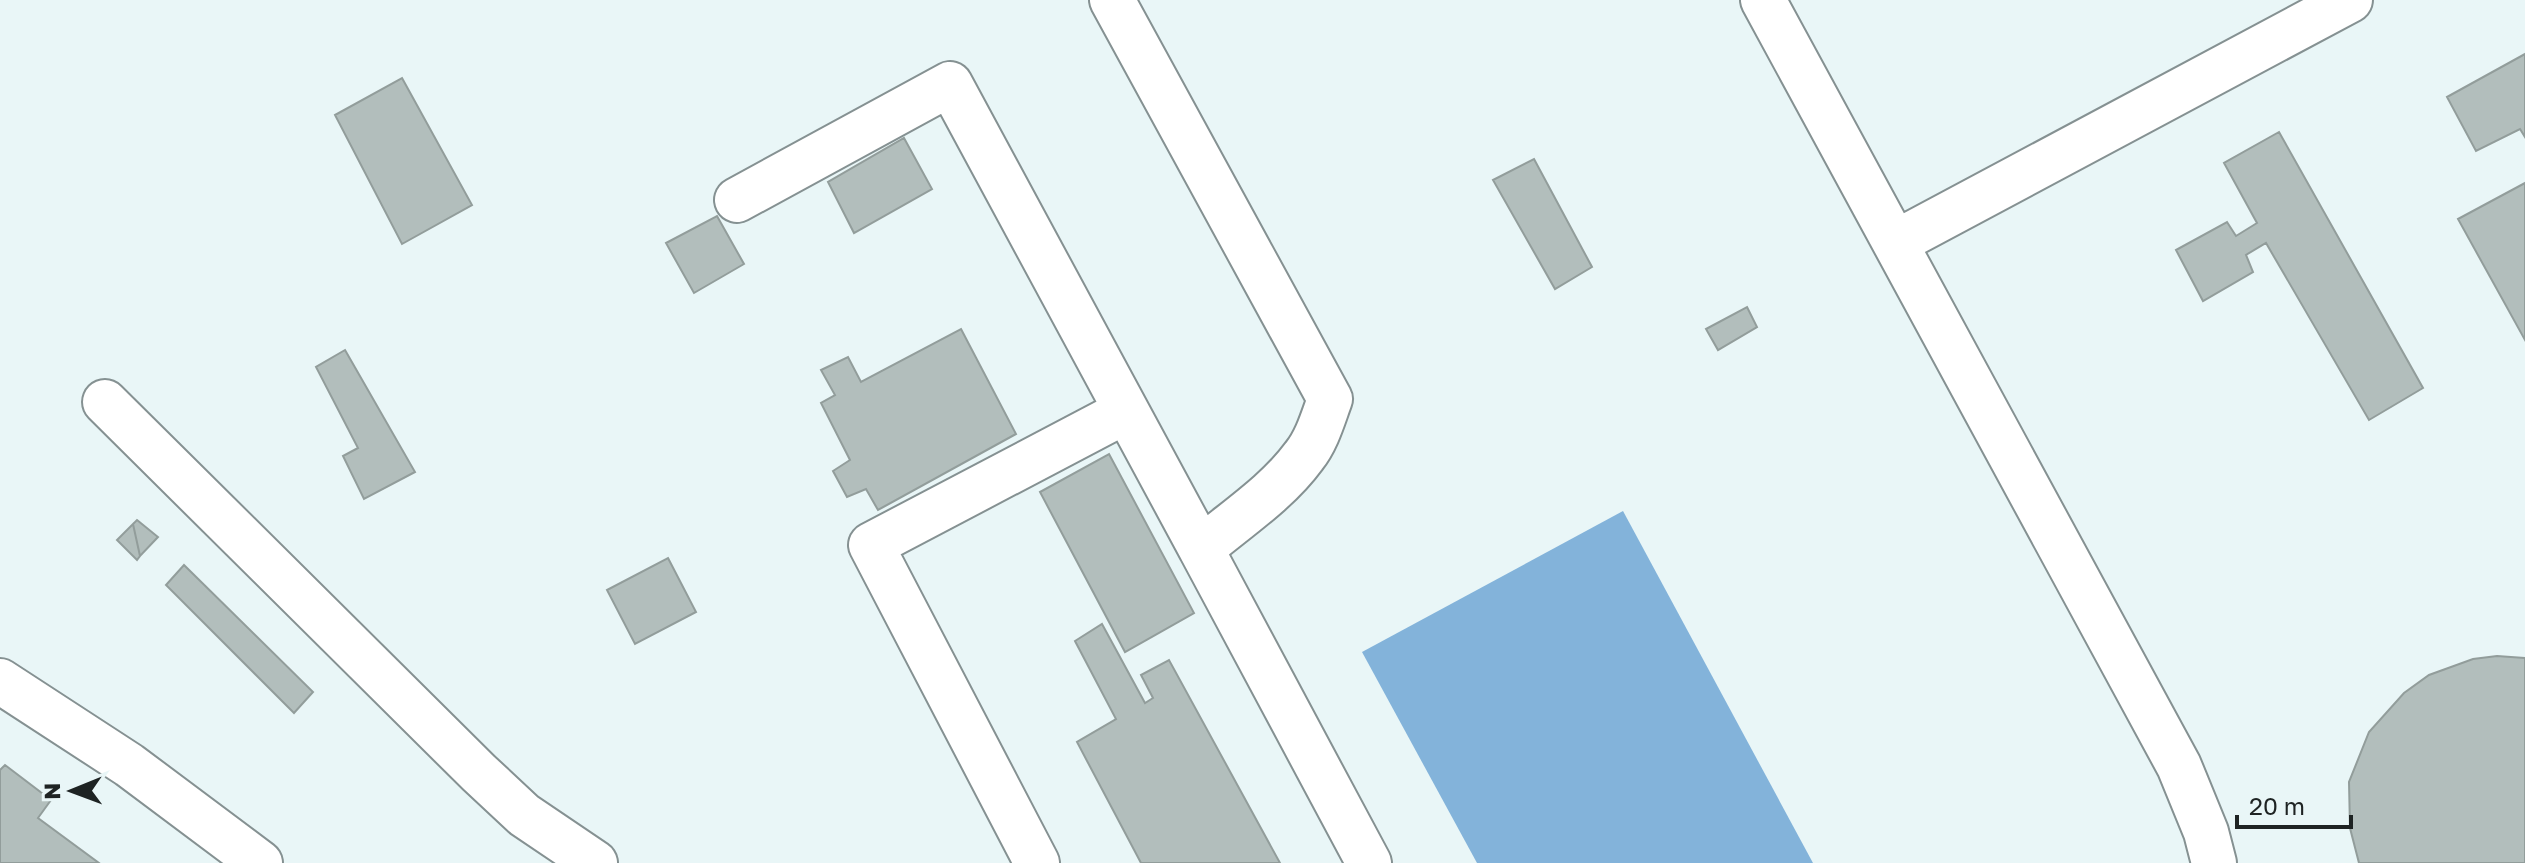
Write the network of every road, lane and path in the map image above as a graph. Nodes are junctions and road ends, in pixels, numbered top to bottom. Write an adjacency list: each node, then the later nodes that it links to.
1 (1112, 0): 8 (street)
2 (1763, 0): 5 (street)
3 (2350, 0): 5 (street)
4 (737, 200): 7 (street)
5 (1895, 243): 14 (street)
6 (105, 402): 11 (street)
7 (1126, 411): 8 (street); 12 (street)
8 (1201, 549): 13 (street)
9 (0, 681): 10 (street)
10 (260, 863)
11 (595, 863)
12 (1037, 863)
13 (1369, 863)
14 (2214, 863)

